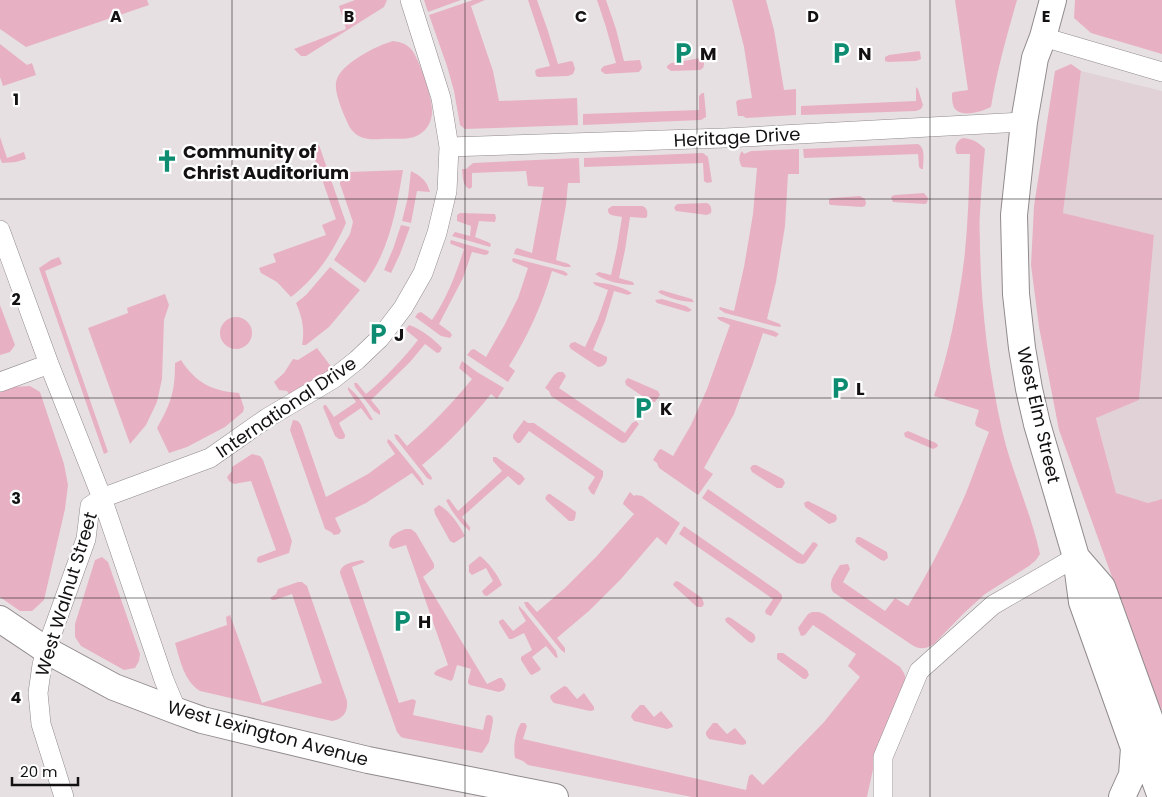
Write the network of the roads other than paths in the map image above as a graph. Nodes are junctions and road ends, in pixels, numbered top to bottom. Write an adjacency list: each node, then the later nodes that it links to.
1 (410, 0): 6 (street, International Drive)
2 (1053, 0): 3 (street, West Elm Street)
3 (1043, 37): 4 (street); 5 (street, West Elm Street)
4 (1162, 72)
5 (1024, 122): 6 (street, Heritage Drive); 11 (street, West Elm Street)
6 (449, 147): 10 (street, International Drive)
7 (0, 230): 8 (street, West Walnut Street)
8 (49, 364): 9 (street); 10 (street, West Walnut Street)
9 (0, 382)
10 (102, 498): 13 (street, West Walnut Street); 14 (street)
11 (1076, 557): 15 (street, West Elm Street); 16 (street, West Elm Street); 19 (street)
12 (0, 619): 13 (street, West Lexington Avenue)
13 (46, 650): 14 (street, West Lexington Avenue); 17 (street, West Walnut Street)
14 (177, 712): 18 (street, West Lexington Avenue)
15 (1134, 748): 20 (street, West Elm Street); 21 (street, West Elm Street)
16 (1162, 753)
17 (64, 797)
18 (555, 797)
19 (883, 797)
20 (1122, 797)
21 (1160, 797)

